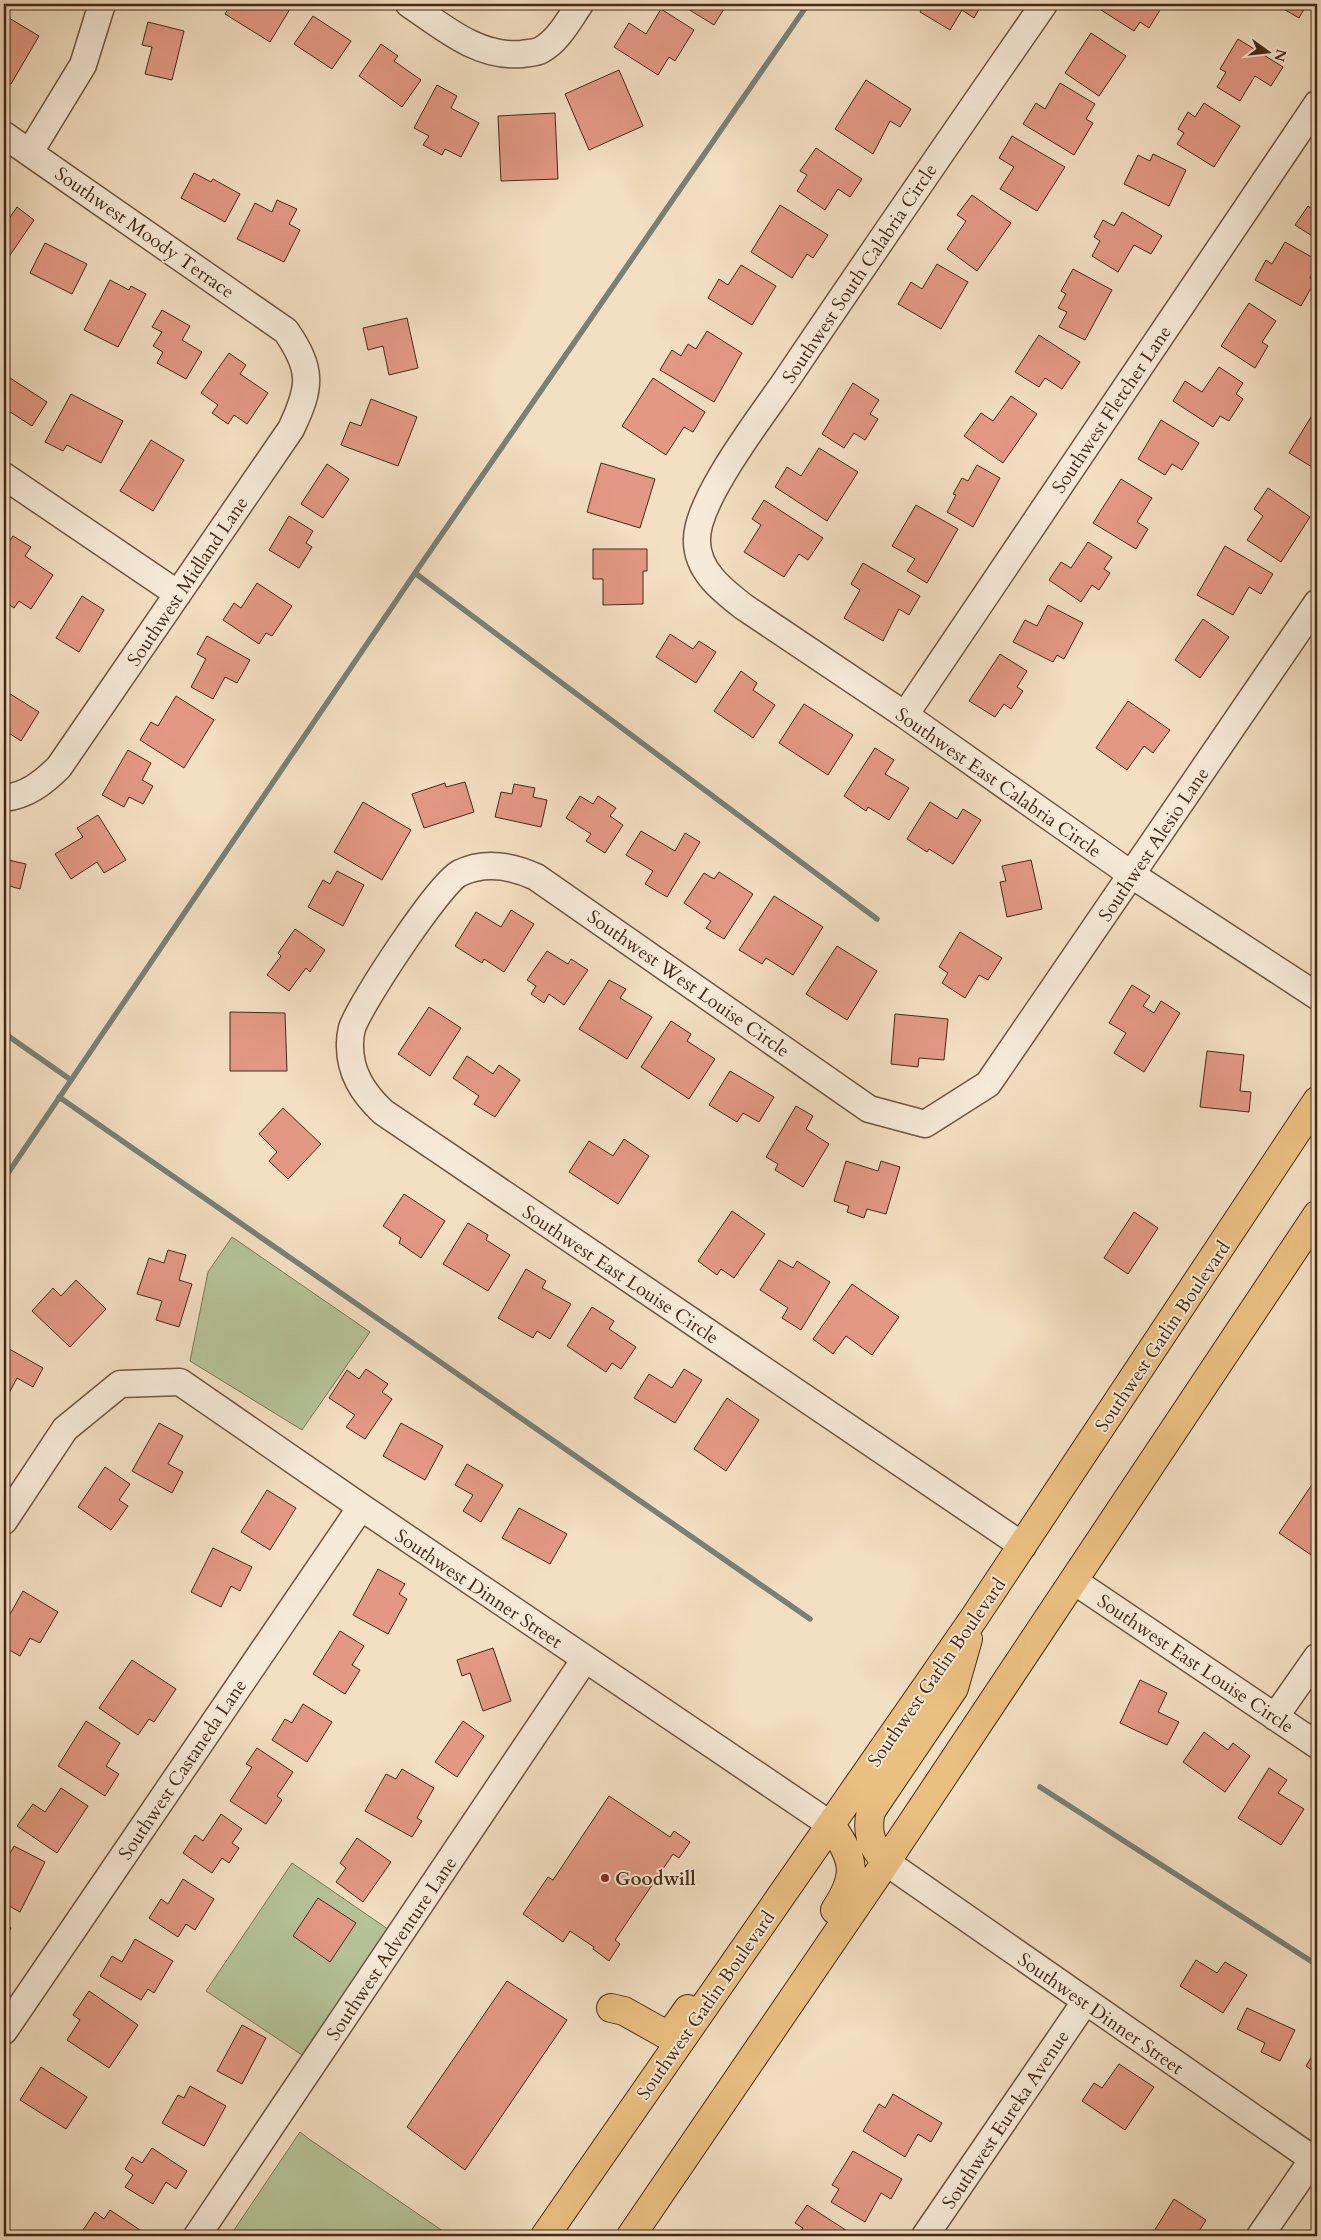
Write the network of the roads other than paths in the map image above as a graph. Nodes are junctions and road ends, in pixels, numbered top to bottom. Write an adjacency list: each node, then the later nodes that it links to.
1 (102, 4): 7 (street)
2 (409, 4): 3 (street)
3 (580, 4)
4 (1044, 4): 10 (street, Southwest South Calabria Circle)
5 (1317, 104): 13 (street, Southwest Fletcher Lane)
6 (4, 135): 7 (street, Southwest Moody Terrace)
7 (30, 152): 8 (street, Southwest Moody Terrace)
8 (286, 331): 11 (street, Southwest Midland Lane)
9 (4, 476): 11 (street)
10 (698, 552): 13 (street, Southwest East Calabria Circle)
11 (178, 594): 14 (street, Southwest Midland Lane)
12 (1317, 603): 15 (street, Southwest Alesio Lane)
13 (905, 715): 15 (street, Southwest East Calabria Circle)
14 (4, 798)
15 (1132, 875): 17 (street, Southwest East Calabria Circle); 18 (street, Southwest Alesio Lane)
16 (404, 940): 18 (street, Southwest West Louise Circle); 23 (street, Southwest East Louise Circle)
17 (1317, 996)
18 (988, 1084)
19 (1317, 1101): 23 (main road, Southwest Gatlin Boulevard)
20 (1317, 1215): 24 (main road)
21 (360, 1507): 22 (street, Southwest Dinner Street); 27 (street, Southwest Dinner Street); 34 (street, Southwest Castaneda Lane)
22 (4, 1521)
23 (1023, 1546): 25 (main road, Southwest Gatlin Boulevard)
24 (1074, 1582): 28 (street, Southwest East Louise Circle); 31 (main road)
25 (974, 1618): 30 (main road, Southwest Gatlin Boulevard); 31 (main road)
26 (1317, 1657): 28 (street)
27 (585, 1659): 30 (street, Southwest Dinner Street); 38 (street, Southwest Adventure Lane)
28 (1276, 1717): 29 (street, Southwest East Louise Circle)
29 (1317, 1745)
30 (830, 1825): 32 (main road, Southwest Gatlin Boulevard); 35 (main road)
31 (886, 1862): 33 (street, Southwest Dinner Street); 35 (main road)
32 (794, 1878): 36 (main road, Southwest Gatlin Boulevard); 36 (main road)
33 (1085, 2002): 37 (street, Southwest Dinner Street); 41 (street, Southwest Eureka Avenue)
34 (4, 2031)
35 (758, 2050): 40 (main road)
36 (656, 2076): 39 (main road, Southwest Gatlin Boulevard)
37 (1315, 2161): 42 (street)
38 (196, 2236)
39 (545, 2236)
40 (631, 2236)
41 (925, 2236)
42 (1260, 2236)

